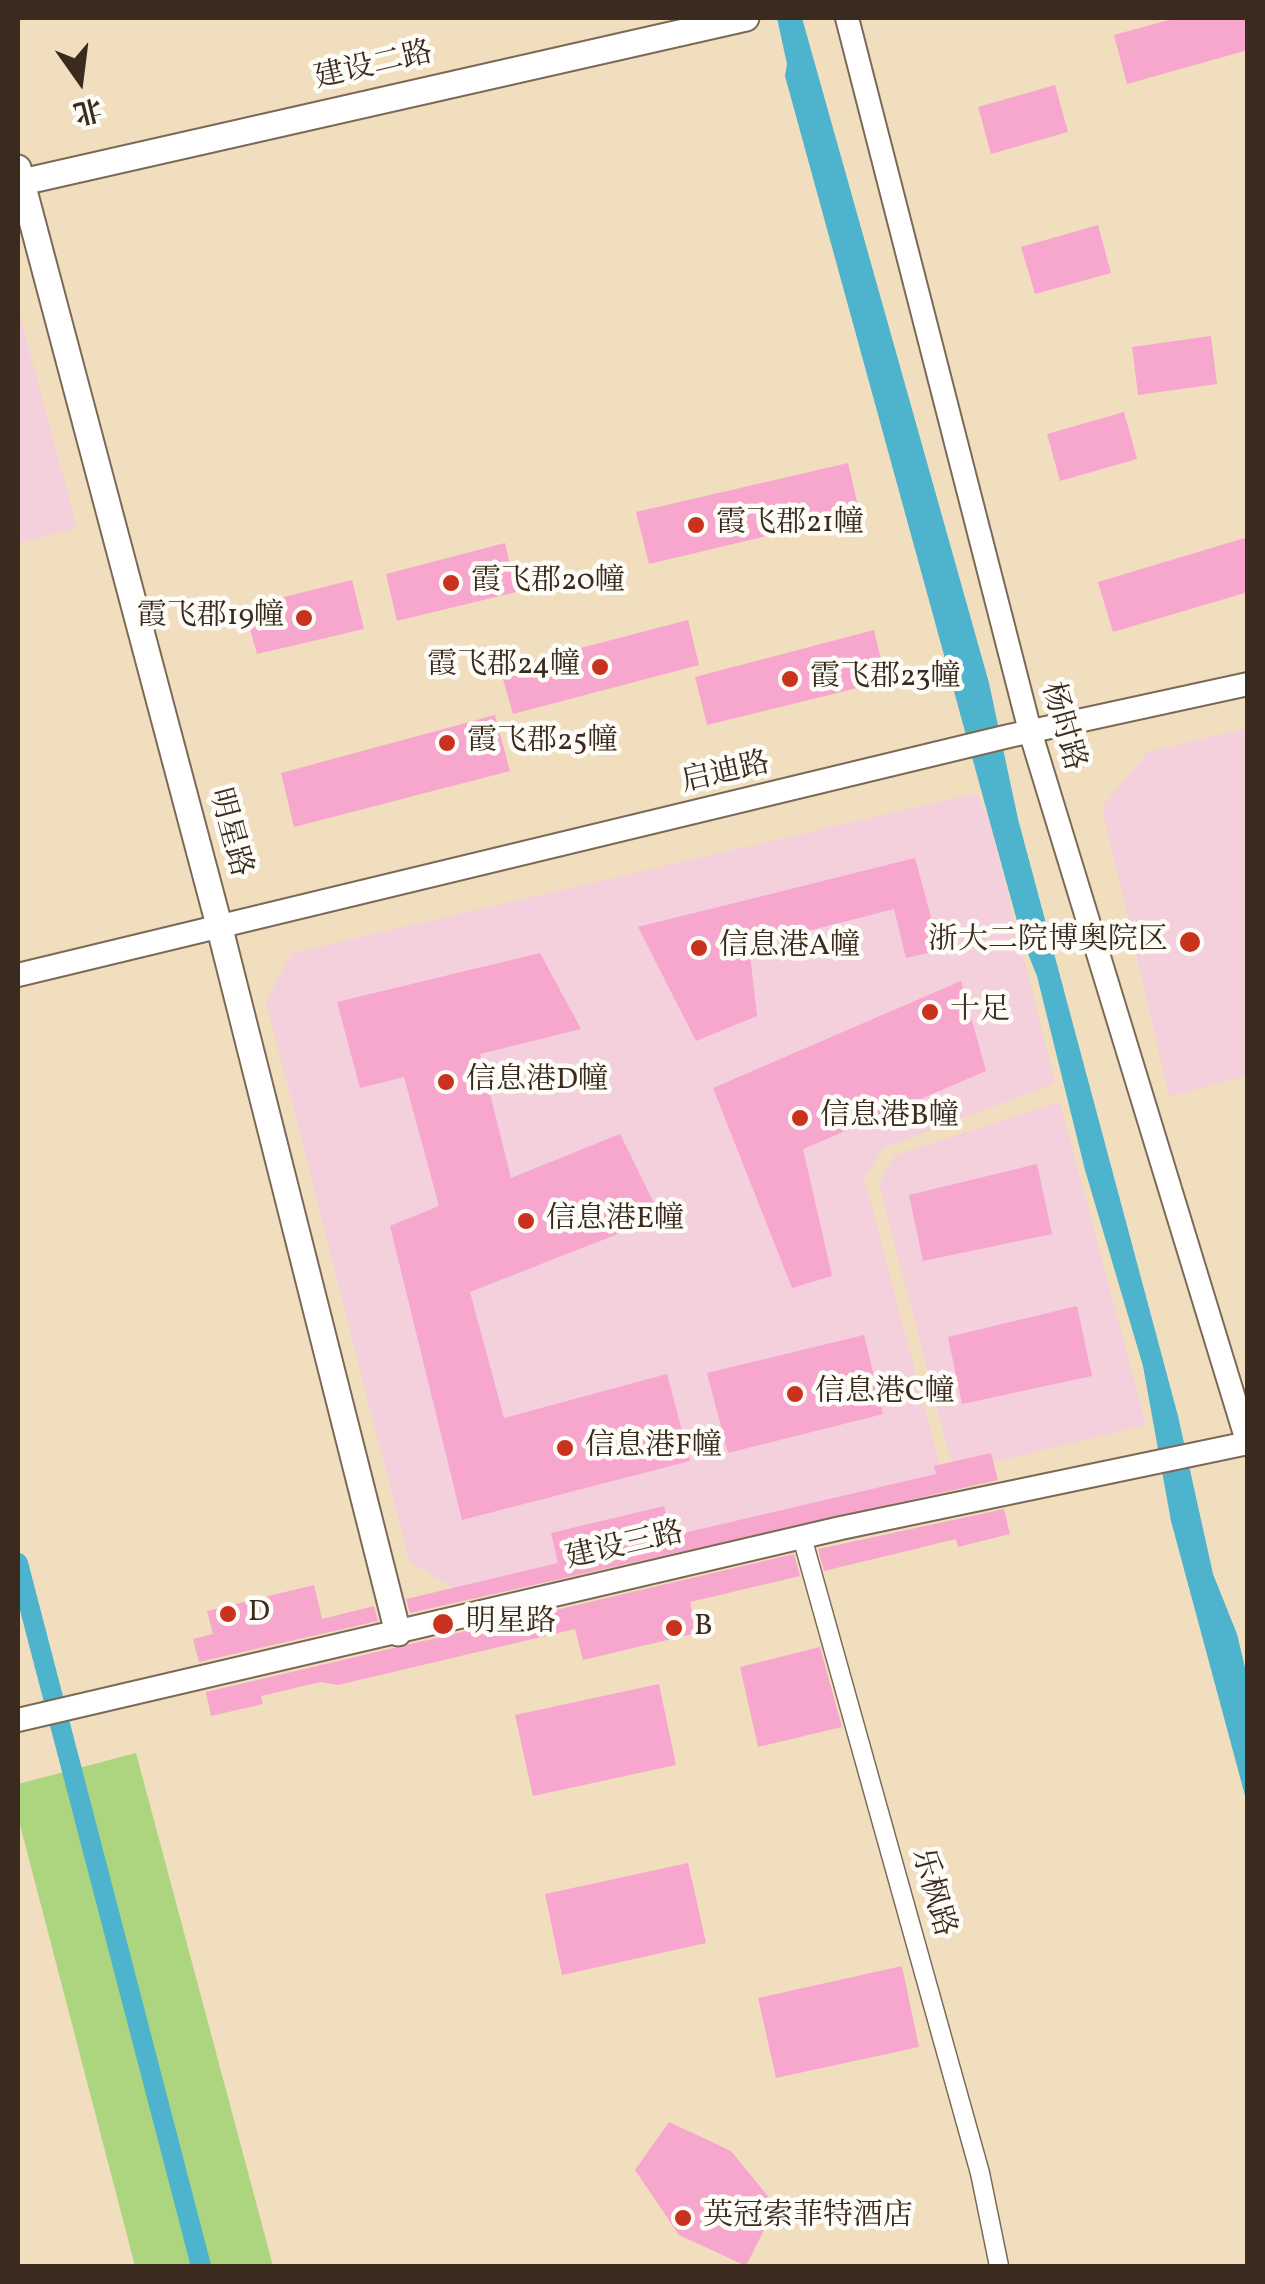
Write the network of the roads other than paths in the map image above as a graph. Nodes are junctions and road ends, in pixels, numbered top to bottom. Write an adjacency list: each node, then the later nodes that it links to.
1 (746, 18): 3 (main road, 建设二路)
2 (846, 18): 5 (street, 杨时路)
3 (19, 178): 6 (main road, 明星路)
4 (1248, 684): 5 (street, 启迪路)
5 (1020, 733): 6 (street, 启迪路); 8 (street, 杨时路)
6 (219, 926): 7 (street, 启迪路); 10 (main road, 明星路)
7 (18, 975)
8 (1247, 1444): 9 (street, 建设三路)
9 (802, 1536): 10 (street, 建设三路); 12 (street, 乐枫路)
10 (398, 1632): 11 (street, 建设三路)
11 (22, 1719)
12 (999, 2266)

